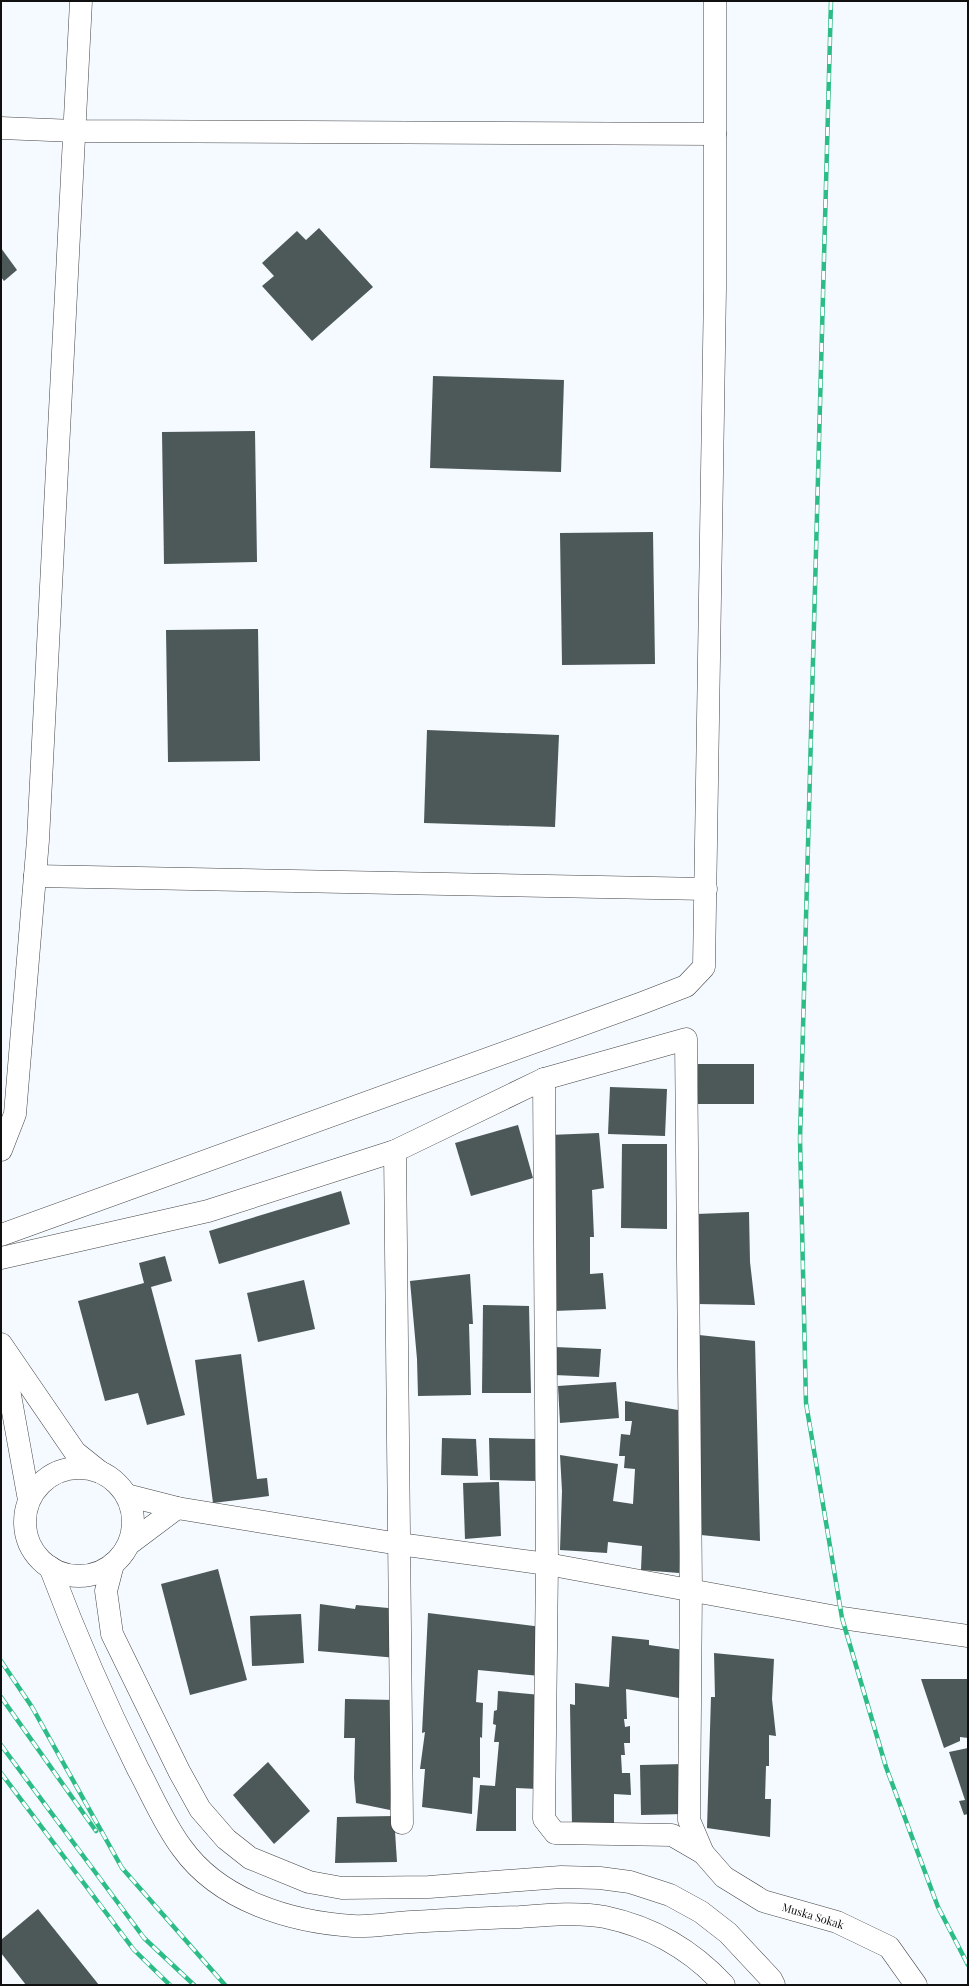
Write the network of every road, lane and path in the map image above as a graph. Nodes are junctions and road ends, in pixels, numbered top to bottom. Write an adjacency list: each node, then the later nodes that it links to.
1 (81, 1): 4 (street)
2 (715, 1): 5 (street)
3 (1, 128): 4 (street)
4 (75, 131): 5 (street); 6 (street)
5 (715, 134): 7 (street)
6 (35, 876): 7 (street); 9 (street)
7 (706, 889): 11 (street)
8 (544, 1079): 10 (street); 22 (street); 24 (street)
9 (1, 1150)
10 (395, 1151): 12 (street); 20 (street)
11 (1, 1235)
12 (1, 1258)
13 (1, 1344): 15 (street)
14 (1, 1348): 17 (street)
15 (101, 1473): 16 (street); 17 (street)
16 (126, 1495): 18 (street); 19 (street)
17 (29, 1500): 23 (street)
18 (177, 1508): 19 (street); 20 (street)
19 (129, 1544): 21 (street)
20 (399, 1544): 22 (street); 26 (street)
21 (113, 1564): 23 (street); 29 (street)
22 (547, 1564): 24 (street); 27 (street)
23 (50, 1567): 28 (street)
24 (691, 1589): 25 (street); 27 (street)
25 (968, 1636)
26 (402, 1823)
27 (703, 1853): 30 (street, Muska Sokak)
28 (724, 1985)
29 (774, 1985)
30 (916, 1985)

